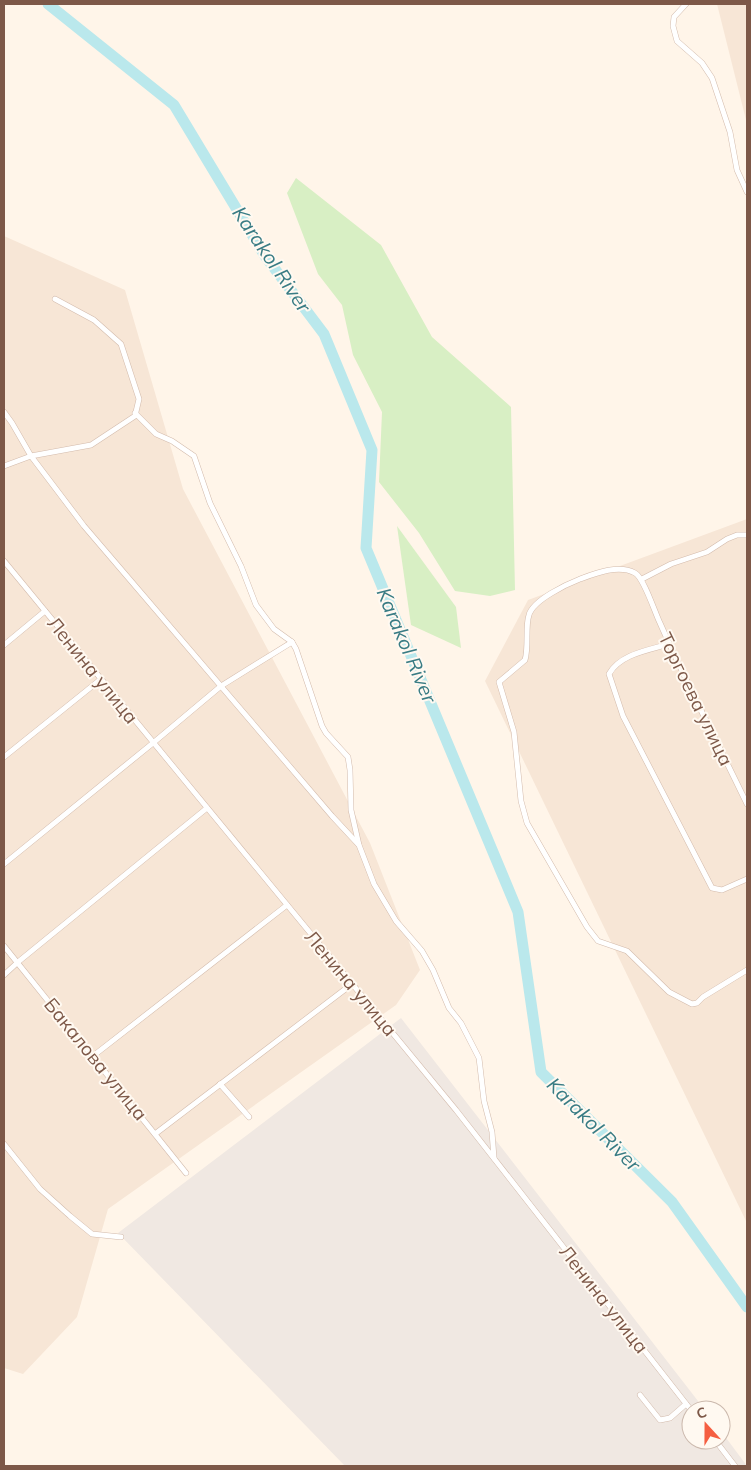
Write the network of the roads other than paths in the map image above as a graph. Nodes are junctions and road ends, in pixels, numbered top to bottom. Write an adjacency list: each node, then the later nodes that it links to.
1 (686, 4): 2 (street)
2 (747, 192)
3 (55, 298): 5 (street)
4 (4, 412): 6 (street)
5 (136, 413): 6 (street); 12 (street)
6 (30, 456): 7 (street); 16 (street)
7 (4, 466)
8 (747, 535): 10 (street)
9 (4, 561): 11 (street, Ленина улица)
10 (642, 579): 13 (street, Торгоева улица); 27 (street)
11 (45, 611): 14 (street); 15 (street, Ленина улица)
12 (292, 642): 16 (street); 21 (street)
13 (669, 644): 19 (street, Торгоева улица); 23 (street)
14 (4, 645)
15 (101, 680): 17 (street, Ленина улица); 18 (street)
16 (221, 686): 17 (street); 21 (street)
17 (154, 743): 20 (street, Ленина улица); 22 (street)
18 (4, 757)
19 (747, 804)
20 (207, 808): 24 (street, Ленина улица); 26 (street)
21 (359, 845): 35 (street)
22 (4, 864)
23 (747, 879)
24 (287, 905): 29 (street, Ленина улица); 30 (street)
25 (4, 946): 26 (street, Бакалова улица)
26 (18, 962): 28 (street); 30 (street, Бакалова улица)
27 (747, 970)
28 (4, 975)
29 (352, 984): 31 (street); 35 (street, Ленина улица)
30 (93, 1056): 33 (street, Бакалова улица)
31 (220, 1084): 32 (street); 33 (street)
32 (249, 1118)
33 (155, 1134): 36 (street, Бакалова улица)
34 (4, 1144): 37 (street)
35 (494, 1159): 39 (street, Ленина улица)
36 (186, 1173)
37 (121, 1237)
38 (640, 1395): 40 (street)
39 (683, 1400)
40 (681, 1408)
41 (723, 1450): 42 (street)
42 (735, 1466)

